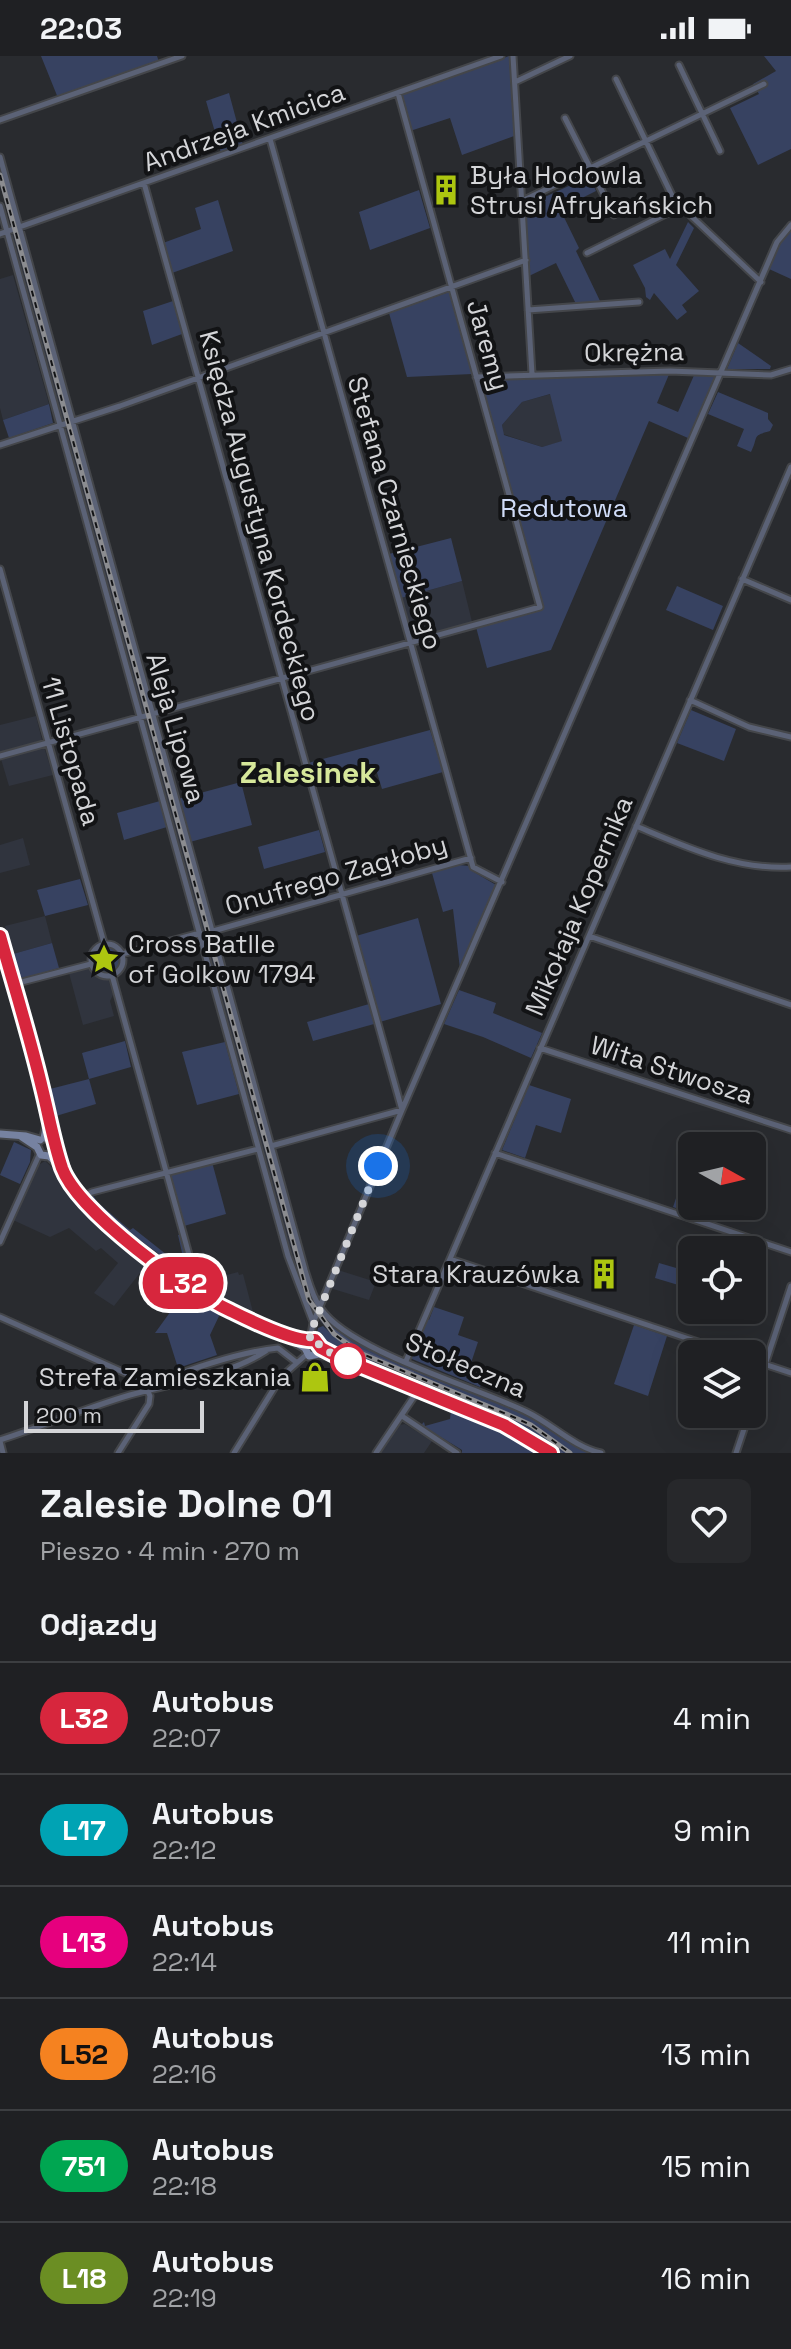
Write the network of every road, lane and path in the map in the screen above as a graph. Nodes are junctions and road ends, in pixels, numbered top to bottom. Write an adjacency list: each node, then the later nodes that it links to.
1 (182, 56): 12 (street)
2 (501, 56): 9 (street, Andrzeja Kmicica)
3 (513, 56): 7 (street)
4 (570, 56): 7 (street)
5 (679, 65): 10 (street)
6 (616, 79): 14 (street)
7 (515, 82): 19 (street)
8 (764, 84): 10 (street)
9 (398, 93): 13 (street, Andrzeja Kmicica); 29 (street, Jaremy)
10 (702, 114): 14 (street); 15 (street)
11 (565, 118): 17 (street)
12 (0, 120)
13 (270, 139): 18 (street, Andrzeja Kmicica); 32 (street, Stefana Czarnieckiego)
14 (647, 141): 17 (street); 21 (street)
15 (720, 151)
16 (0, 157): 24 (street, Aleja Lipowa)
17 (591, 169): 19 (street); 22 (street)
18 (144, 183): 24 (street, Andrzeja Kmicica); 36 (street, Księdza Augustyna Kordeckiego)
19 (522, 201): 27 (street)
20 (0, 206): 25 (street, Aleja Lipowa)
21 (678, 208): 26 (street); 28 (street)
22 (614, 215)
23 (791, 225): 28 (street)
24 (20, 228): 25 (street, Andrzeja Kmicica); 38 (street, Aleja Lipowa)
25 (3, 233): 39 (street, Aleja Lipowa)
26 (587, 253)
27 (526, 260): 29 (street); 31 (street)
28 (761, 282): 34 (street)
29 (451, 288): 32 (street); 37 (street, Jaremy)
30 (639, 302): 31 (street)
31 (528, 310): 35 (street)
32 (324, 332): 36 (street); 45 (street, Stefana Czarnieckiego)
33 (791, 369): 34 (street, Okrężna)
34 (722, 373): 35 (street, Okrężna); 56 (street)
35 (532, 374): 37 (street, Okrężna)
36 (198, 377): 38 (street); 46 (street, Księdza Augustyna Kordeckiego)
37 (476, 377): 45 (street, Jaremy)
38 (73, 421): 39 (street); 48 (street, Aleja Lipowa)
39 (59, 425): 40 (street); 49 (street, Aleja Lipowa)
40 (0, 445)
41 (791, 467): 43 (street, Mikołaja Kopernika)
42 (0, 569): 51 (street, 11 Listopada)
43 (742, 579): 44 (street); 47 (street, Mikołaja Kopernika)
44 (791, 600)
45 (411, 643): 46 (street); 54 (street, Stefana Czarnieckiego)
46 (281, 678): 48 (street); 57 (street, Księdza Augustyna Kordeckiego)
47 (690, 700): 50 (street); 53 (street, Mikołaja Kopernika)
48 (151, 714): 49 (street); 58 (street, Aleja Lipowa)
49 (141, 717): 51 (street); 59 (street, Aleja Lipowa)
50 (791, 737)
51 (48, 742): 52 (street); 62 (street, 11 Listopada)
52 (0, 756)
53 (636, 826): 55 (street); 61 (street, Mikołaja Kopernika)
54 (471, 858): 56 (street); 57 (street, Onufrego Zagłoby)
55 (791, 867)
56 (502, 882): 69 (street)
57 (341, 895): 58 (street, Onufrego Zagłoby); 69 (street, Księdza Augustyna Kordeckiego)
58 (213, 931): 73 (street, Aleja Lipowa)
59 (200, 933): 63 (street, Onufrego Zagłoby); 74 (street, Aleja Lipowa)
60 (0, 936): 66 (street)
61 (589, 936): 67 (street); 68 (street, Mikołaja Kopernika)
62 (104, 943): 63 (street); 64 (street)
63 (122, 954): 65 (street)
64 (91, 964): 65 (street); 66 (street)
65 (112, 975): 76 (street)
66 (14, 984): 72 (street)
67 (791, 1005)
68 (540, 1048): 70 (street, Wita Stwosza); 75 (street, Mikołaja Kopernika)
69 (402, 1110): 73 (street); 83 (street)
70 (791, 1130)
71 (0, 1134): 72 (street)
72 (45, 1146): 77 (street); 78 (street)
73 (271, 1146): 83 (street, Aleja Lipowa)
74 (259, 1149): 76 (street); 85 (street, Aleja Lipowa)
75 (495, 1153): 79 (street); 80 (street, Mikołaja Kopernika)
76 (165, 1173): 77 (street); 82 (street)
77 (82, 1197): 82 (street)
78 (0, 1242)
79 (791, 1252)
80 (450, 1259): 86 (street); 89 (street, Mikołaja Kopernika)
81 (791, 1286): 90 (street)
82 (189, 1287): 87 (street)
83 (319, 1308): 85 (street); 89 (street, Stołeczna)
84 (0, 1317): 95 (street)
85 (313, 1323): 87 (street)
86 (692, 1340)
87 (308, 1346): 88 (street); 88 (street); 91 (street)
88 (320, 1351): 94 (street)
89 (406, 1361): 105 (street, Stołeczna)
90 (766, 1361)
91 (296, 1362): 95 (street); 101 (street)
92 (766, 1364): 93 (street)
93 (791, 1373)
94 (419, 1389): 96 (street); 104 (street)
95 (148, 1391): 98 (street); 100 (street)
96 (402, 1416): 102 (street); 103 (street)
97 (744, 1428): 106 (street)
98 (0, 1440): 99 (street)
99 (3, 1453)
100 (118, 1453)
101 (234, 1453)
102 (376, 1453)
103 (457, 1453)
104 (551, 1453)
105 (601, 1453)
106 (736, 1453)

